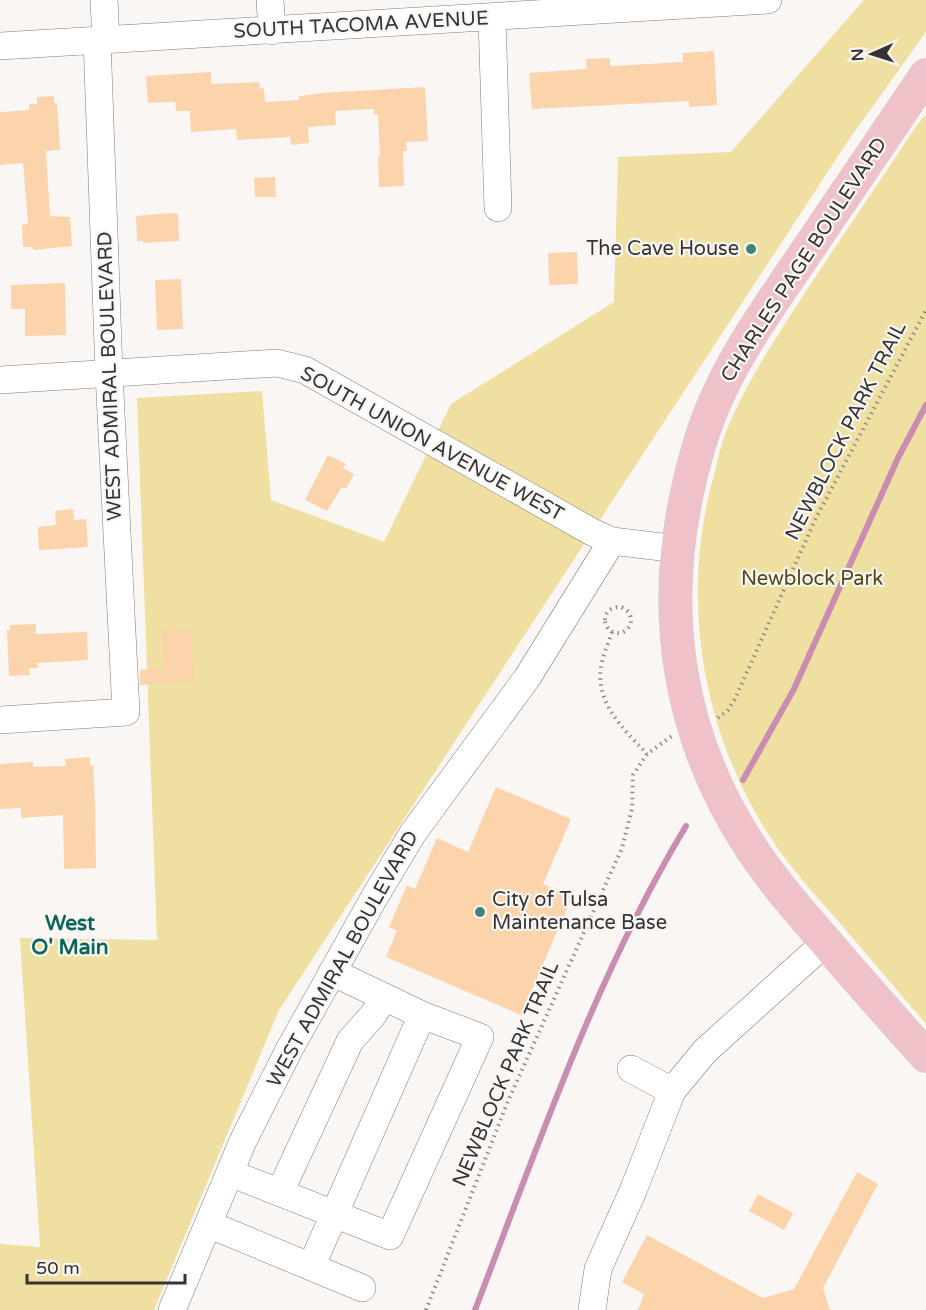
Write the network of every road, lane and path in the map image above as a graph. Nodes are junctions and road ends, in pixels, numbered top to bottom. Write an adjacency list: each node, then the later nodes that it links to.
1 (104, 0): 8 (street, WEST ADMIRAL BOULEVARD)
2 (270, 0): 7 (street)
3 (768, 0): 4 (street, SOUTH TACOMA AVENUE)
4 (601, 5): 6 (street, SOUTH TACOMA AVENUE)
5 (433, 10): 6 (street, SOUTH TACOMA AVENUE); 7 (street, SOUTH TACOMA AVENUE)
6 (492, 18): 11 (street)
7 (272, 31): 8 (street, SOUTH TACOMA AVENUE)
8 (101, 40): 9 (street, SOUTH TACOMA AVENUE); 13 (street, WEST ADMIRAL BOULEVARD)
9 (0, 46)
10 (926, 75): 16 (main road, CHARLES PAGE BOULEVARD)
11 (498, 208)
12 (926, 310): 19 (path, NEWBLOCK PARK TRAIL)
13 (109, 373): 14 (street, SOUTH UNION AVENUE WEST); 15 (street, SOUTH UNION AVENUE WEST); 18 (street, WEST ADMIRAL BOULEVARD)
14 (0, 380)
15 (612, 541): 16 (street, SOUTH UNION AVENUE WEST); 23 (street, WEST ADMIRAL BOULEVARD)
16 (678, 549): 22 (main road, CHARLES PAGE BOULEVARD)
17 (612, 632): 17 (path); 21 (path)
18 (0, 720)
19 (710, 722)
20 (679, 733): 21 (path, NEWBLOCK PARK TRAIL)
21 (647, 754): 36 (path, NEWBLOCK PARK TRAIL)
22 (826, 942): 26 (main road, CHARLES PAGE BOULEVARD); 28 (street)
23 (332, 972): 24 (street); 29 (street, WEST ADMIRAL BOULEVARD)
24 (384, 998): 25 (street); 30 (street)
25 (422, 1015): 31 (street); 31 (street)
26 (926, 1056)
27 (631, 1069): 28 (street)
28 (672, 1091): 37 (street)
29 (230, 1173): 30 (street); 32 (street, WEST ADMIRAL BOULEVARD)
30 (280, 1192): 31 (street)
31 (336, 1214): 33 (street)
32 (208, 1224): 33 (street); 35 (street, WEST ADMIRAL BOULEVARD)
33 (311, 1267): 34 (street)
34 (362, 1288)
35 (172, 1310)
36 (426, 1310)
37 (592, 1310)

